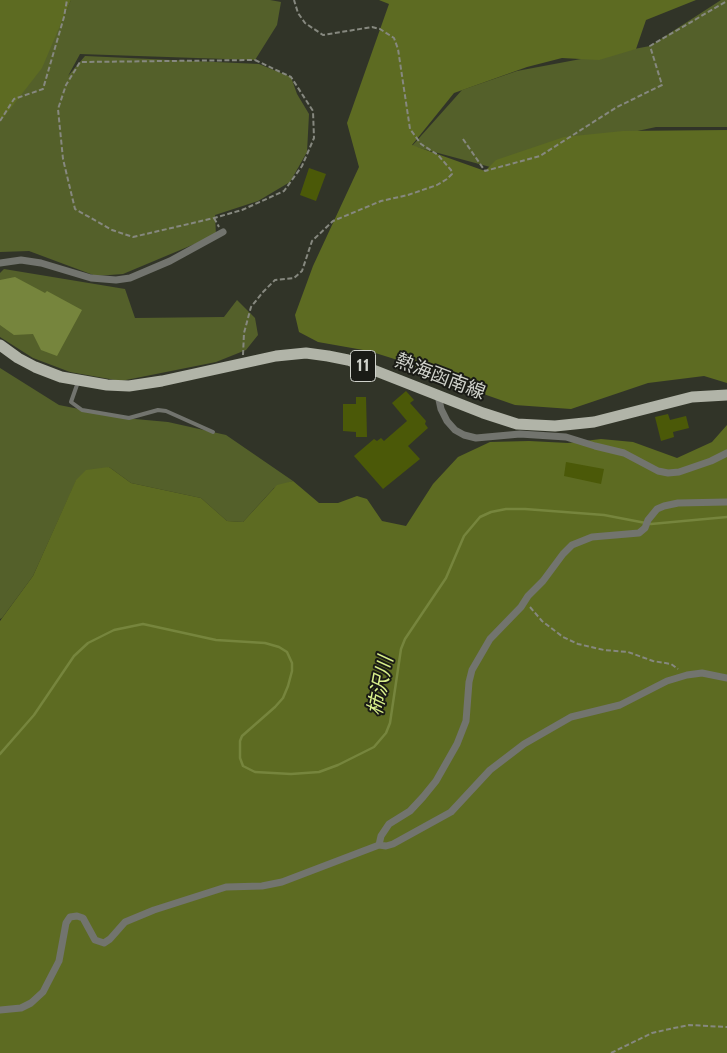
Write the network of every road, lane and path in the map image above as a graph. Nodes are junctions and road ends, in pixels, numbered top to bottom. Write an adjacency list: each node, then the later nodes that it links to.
1 (67, 0): 4 (path)
2 (294, 0): 10 (path)
3 (727, 1): 5 (path)
4 (0, 121)
5 (463, 139)
6 (74, 209): 6 (path)
7 (223, 232): 8 (street)
8 (0, 263)
9 (0, 345): 11 (main road, 熱海函南線 / 11)
10 (242, 362): 11 (main road, 熱海函南線 / 11); 12 (main road, 熱海函南線 / 11)
11 (79, 380): 14 (lane)
12 (438, 395): 13 (main road, 熱海函南線 / 11); 15 (street)
13 (727, 395)
14 (213, 432)
15 (727, 453)
16 (727, 502): 17 (street)
17 (525, 602): 18 (path); 20 (street)
18 (687, 675): 19 (street); 20 (street)
19 (727, 678)
20 (379, 845): 21 (street)
21 (0, 1010)
22 (727, 1027): 23 (path)
23 (611, 1053)

